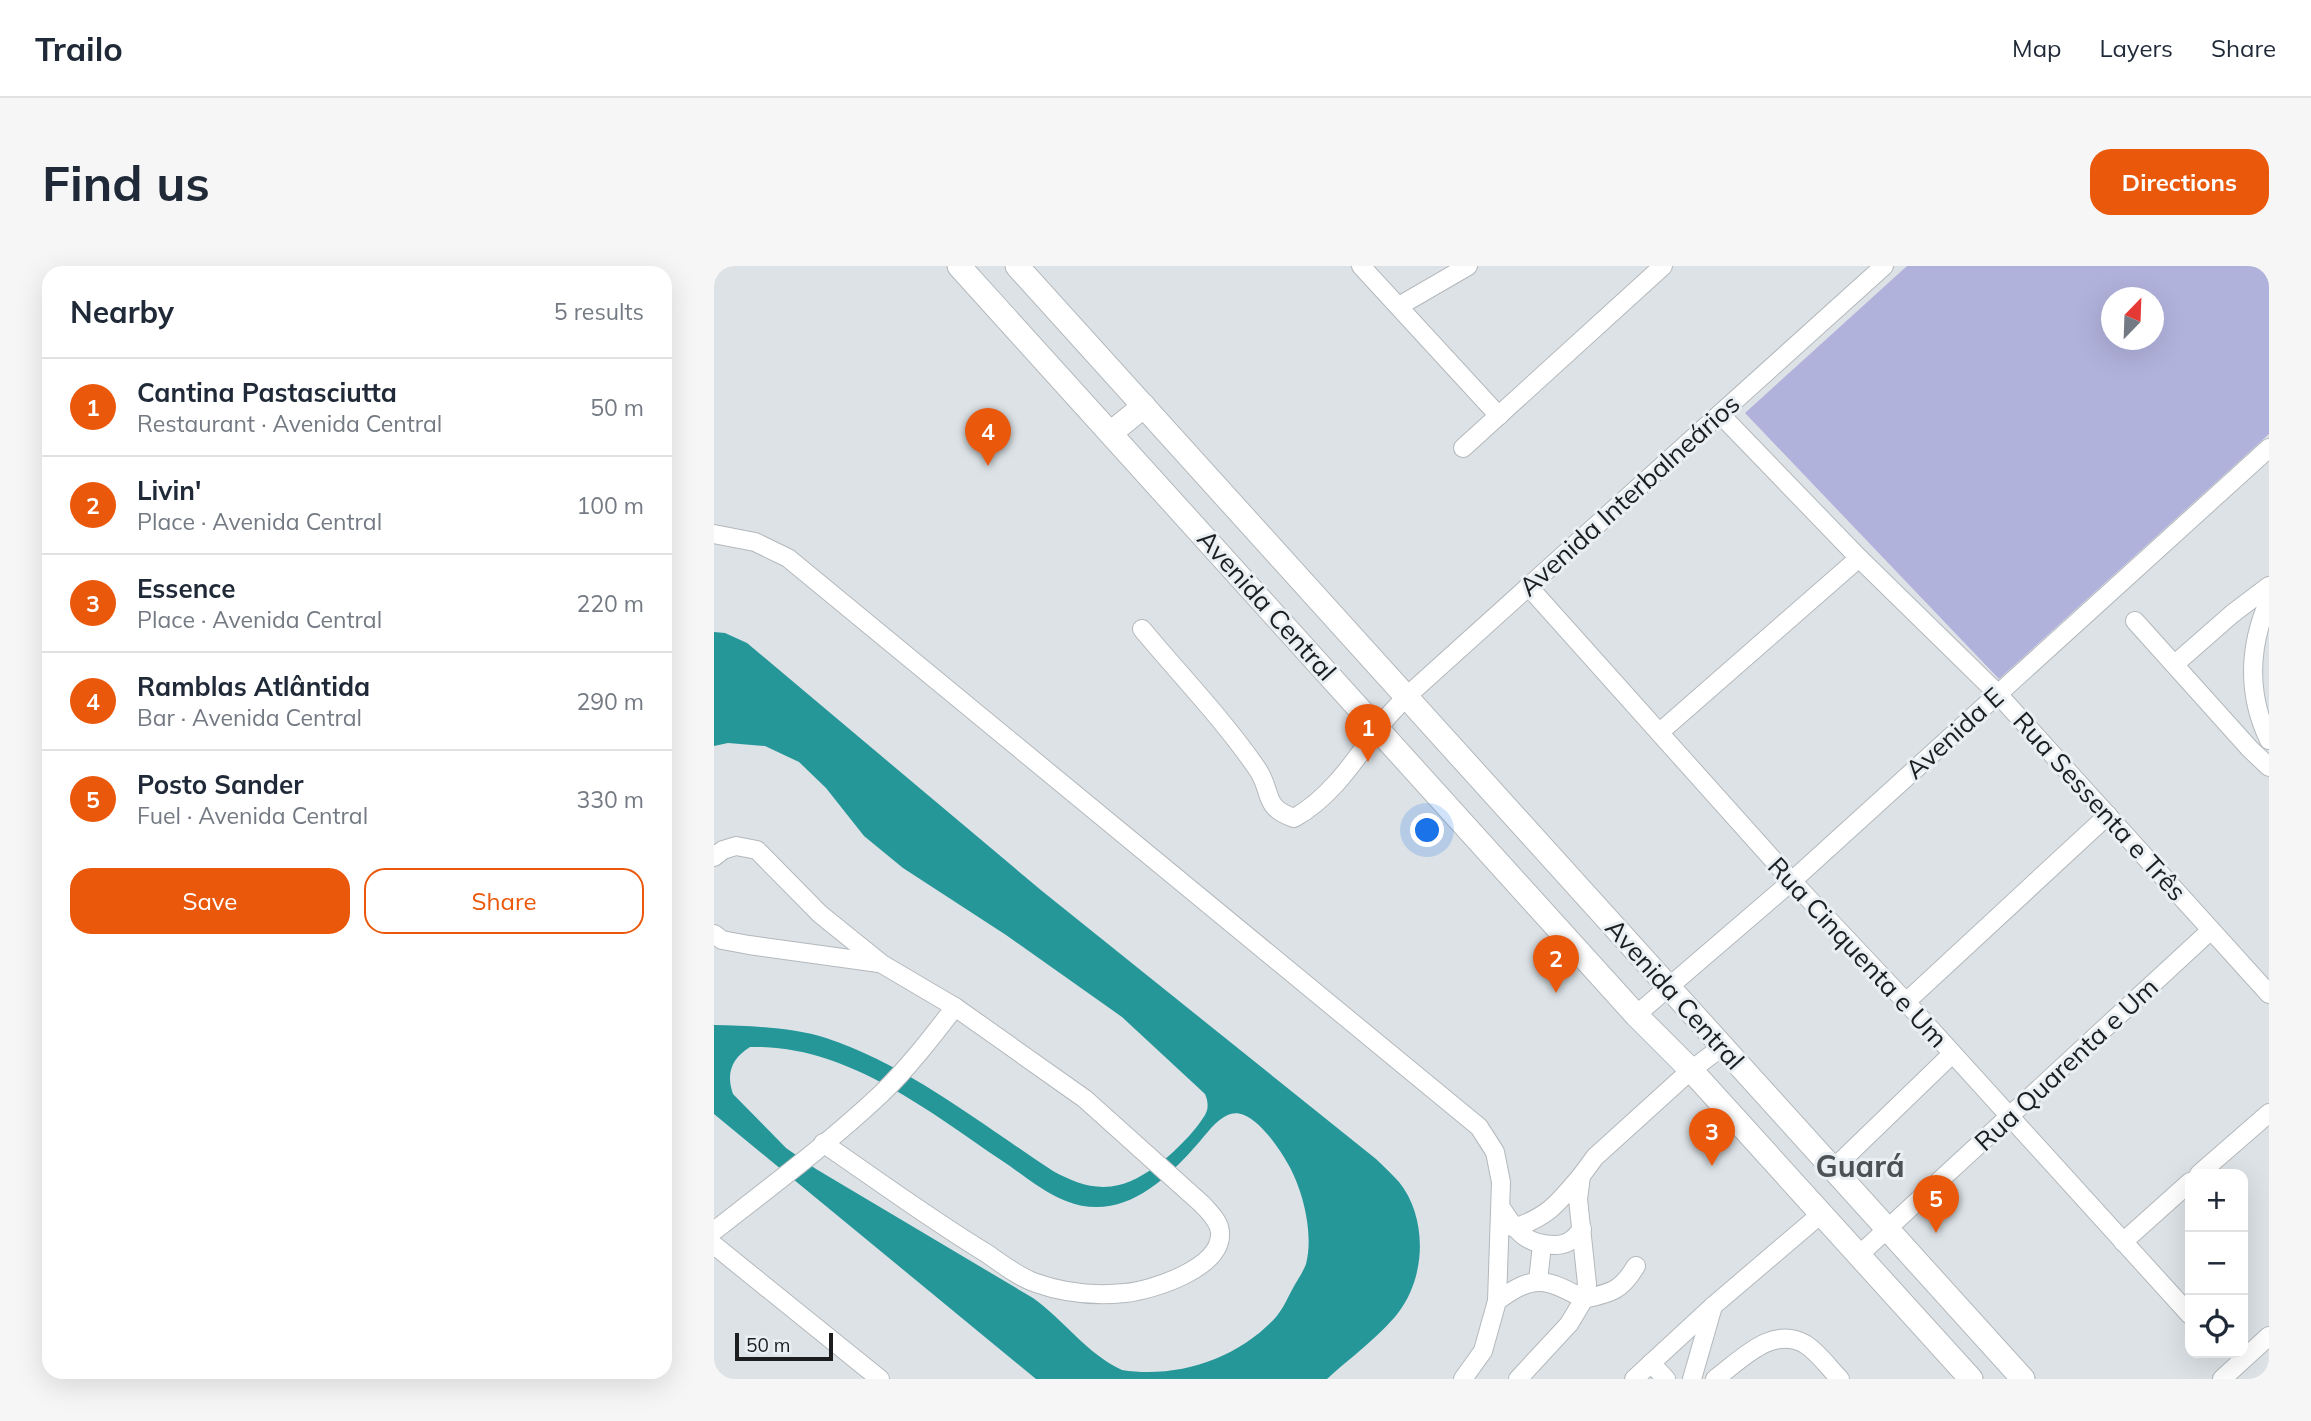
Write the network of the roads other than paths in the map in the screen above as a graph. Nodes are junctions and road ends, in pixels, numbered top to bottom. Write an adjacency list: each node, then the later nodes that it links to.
1 (959, 266): 11 (main road, Avenida Central)
2 (1017, 266): 8 (main road, Avenida Central)
3 (1361, 266): 7 (street)
4 (1468, 266): 7 (street)
5 (1663, 266): 10 (street)
6 (1884, 266): 9 (street, Avenida Interbalneários)
7 (1399, 306): 10 (street)
8 (1144, 406): 11 (main road); 23 (main road, Avenida Central)
9 (1720, 414): 15 (street, Rua Sessenta e Três); 16 (street, Avenida Interbalneários)
10 (1499, 416): 12 (street)
11 (1112, 432): 24 (main road, Avenida Central)
12 (1463, 448)
13 (2269, 448): 22 (street, Avenida E)
14 (714, 534): 49 (street)
15 (1859, 558): 22 (street, Rua Sessenta e Três); 25 (street)
16 (1528, 586): 23 (street, Avenida Interbalneários); 25 (street, Rua Cinquenta e Um)
17 (2269, 586): 21 (street)
18 (2269, 600): 26 (street)
19 (2135, 621): 21 (street)
20 (1142, 629): 24 (street, Avenida Interbalneários)
21 (2175, 664): 27 (street)
22 (1997, 693): 28 (street, Rua Sessenta e Três); 30 (street, Avenida E)
23 (1406, 697): 24 (street, Avenida Interbalneários); 34 (main road, Avenida Central)
24 (1378, 728): 38 (main road, Avenida Central)
25 (1660, 732): 30 (street, Rua Cinquenta e Um)
26 (2269, 740)
27 (2269, 767)
28 (2108, 815): 31 (street, Rua Sessenta e Três); 36 (street)
29 (714, 857): 33 (street)
30 (1792, 881): 34 (street, Avenida E); 36 (street, Rua Cinquenta e Um)
31 (2211, 930): 35 (street, Rua Sessenta e Três); 43 (street, Rua Quarenta e Um)
32 (714, 934): 33 (street)
33 (882, 964): 37 (street)
34 (1669, 988): 38 (street, Avenida E); 39 (main road, Avenida Central)
35 (2269, 993)
36 (1906, 1002): 40 (street, Rua Cinquenta e Um)
37 (955, 1007): 44 (street); 44 (street)
38 (1636, 1015): 41 (main road, Avenida Central)
39 (1722, 1047): 41 (street); 45 (main road, Avenida Central)
40 (1952, 1054): 43 (street, Rua Cinquenta e Um); 45 (street)
41 (1691, 1070): 47 (street); 50 (main road, Avenida Central)
42 (2269, 1112): 46 (street)
43 (2010, 1116): 53 (street, Rua Quarenta e Um); 55 (street, Rua Cinquenta e Um)
44 (823, 1143): 54 (street)
45 (1833, 1169): 53 (main road, Avenida Central)
46 (2205, 1169)
47 (1581, 1175): 51 (street); 52 (street)
48 (2185, 1186): 55 (street)
49 (1502, 1209): 51 (street); 62 (street)
50 (1821, 1214): 58 (main road, Avenida Central); 63 (street)
51 (1514, 1228): 57 (street)
52 (1582, 1229): 57 (street); 61 (street)
53 (1888, 1230): 58 (street, Rua Quarenta e Um); 77 (main road, Avenida Central)
54 (714, 1231)
55 (2123, 1242): 64 (street, Rua Cinquenta e Um)
56 (714, 1245): 68 (street)
57 (1542, 1245): 60 (street)
58 (1859, 1255): 76 (main road, Avenida Central)
59 (1636, 1266): 61 (street)
60 (1538, 1281): 61 (street); 62 (street)
61 (1584, 1298): 70 (street)
62 (1497, 1301): 69 (street)
63 (1713, 1306): 67 (street); 73 (street)
64 (2185, 1310)
65 (2269, 1336): 66 (street)
66 (2231, 1359): 78 (street)
67 (1651, 1363): 71 (street); 72 (street)
68 (880, 1379)
69 (1463, 1379)
70 (1518, 1379)
71 (1634, 1379)
72 (1666, 1379)
73 (1692, 1379)
74 (1715, 1379): 75 (street)
75 (1840, 1379)
76 (1970, 1379)
77 (2023, 1379)
78 (2222, 1379)

